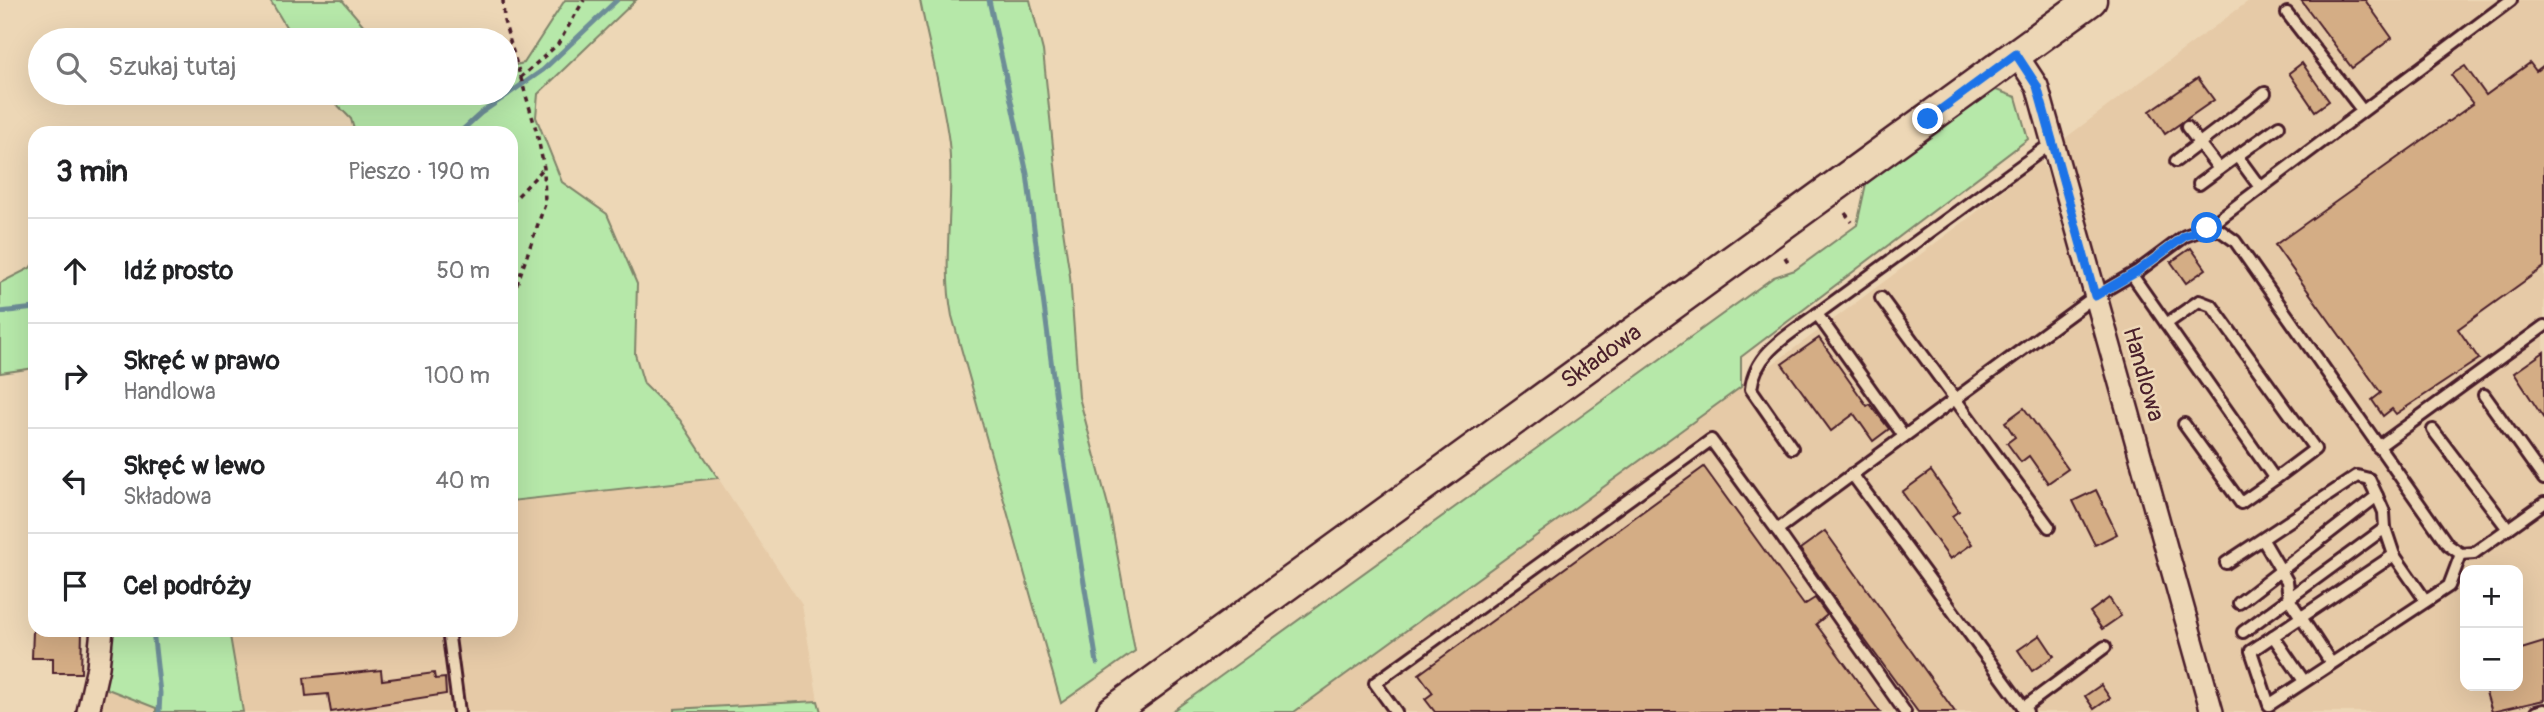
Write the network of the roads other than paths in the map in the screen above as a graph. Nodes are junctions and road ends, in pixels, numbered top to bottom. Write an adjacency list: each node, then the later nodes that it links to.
1 (2091, 0): 4 (main road, Składowa)
2 (2511, 0): 6 (lane)
3 (2287, 13): 6 (lane)
4 (2016, 54): 9 (street, Handlowa); 59 (main road, Składowa)
5 (2265, 93): 10 (lane)
6 (2362, 110): 15 (lane)
7 (2279, 125): 11 (lane)
8 (2187, 127): 10 (lane)
9 (2052, 143): 18 (street, Handlowa); 20 (lane)
10 (2199, 143): 12 (lane); 13 (lane)
11 (2237, 156): 13 (lane); 15 (lane)
12 (2176, 161)
13 (2219, 169): 14 (lane)
14 (2199, 184)
15 (2259, 186): 16 (lane)
16 (2207, 228): 17 (lane); 28 (lane)
17 (2132, 275): 18 (lane); 21 (lane)
18 (2095, 296): 24 (lane); 62 (street, Handlowa)
19 (1881, 298): 24 (lane)
20 (1816, 314): 27 (lane); 29 (lane)
21 (2166, 324): 31 (lane); 31 (lane)
22 (2544, 326): 28 (lane)
23 (2484, 395): 32 (lane)
24 (1956, 398): 27 (lane); 35 (lane)
25 (2185, 424): 31 (lane)
26 (2433, 430): 37 (lane)
27 (1904, 436): 30 (lane)
28 (2378, 447): 40 (lane)
29 (1792, 448)
30 (1852, 474): 38 (lane); 55 (lane)
31 (2275, 479)
32 (2544, 480)
33 (2377, 496): 36 (lane); 39 (lane); 43 (lane)
34 (2544, 503): 37 (lane)
35 (2049, 527)
36 (2385, 528): 41 (lane); 44 (lane)
37 (2508, 529): 40 (lane)
38 (1777, 530): 60 (lane); 61 (lane)
39 (2263, 540): 42 (lane); 43 (lane)
40 (2461, 554): 45 (lane)
41 (2393, 555): 45 (lane); 47 (lane)
42 (2226, 564)
43 (2281, 571): 44 (lane); 46 (lane)
44 (2289, 599): 47 (lane); 48 (lane)
45 (2426, 601): 53 (lane)
46 (2239, 603)
47 (2299, 618): 49 (lane); 53 (lane)
48 (2243, 632)
49 (2273, 636): 54 (lane); 54 (lane)
50 (101, 637): 57 (street)
51 (449, 637): 58 (lane)
52 (2105, 647): 55 (lane)
53 (2332, 663): 54 (lane)
54 (2304, 681)
55 (2025, 710)
56 (2544, 710): 63 (lane)
57 (88, 712)
58 (458, 712)
59 (1112, 712)
60 (1396, 712)
61 (1905, 712)
62 (2212, 712)
63 (2536, 712)

